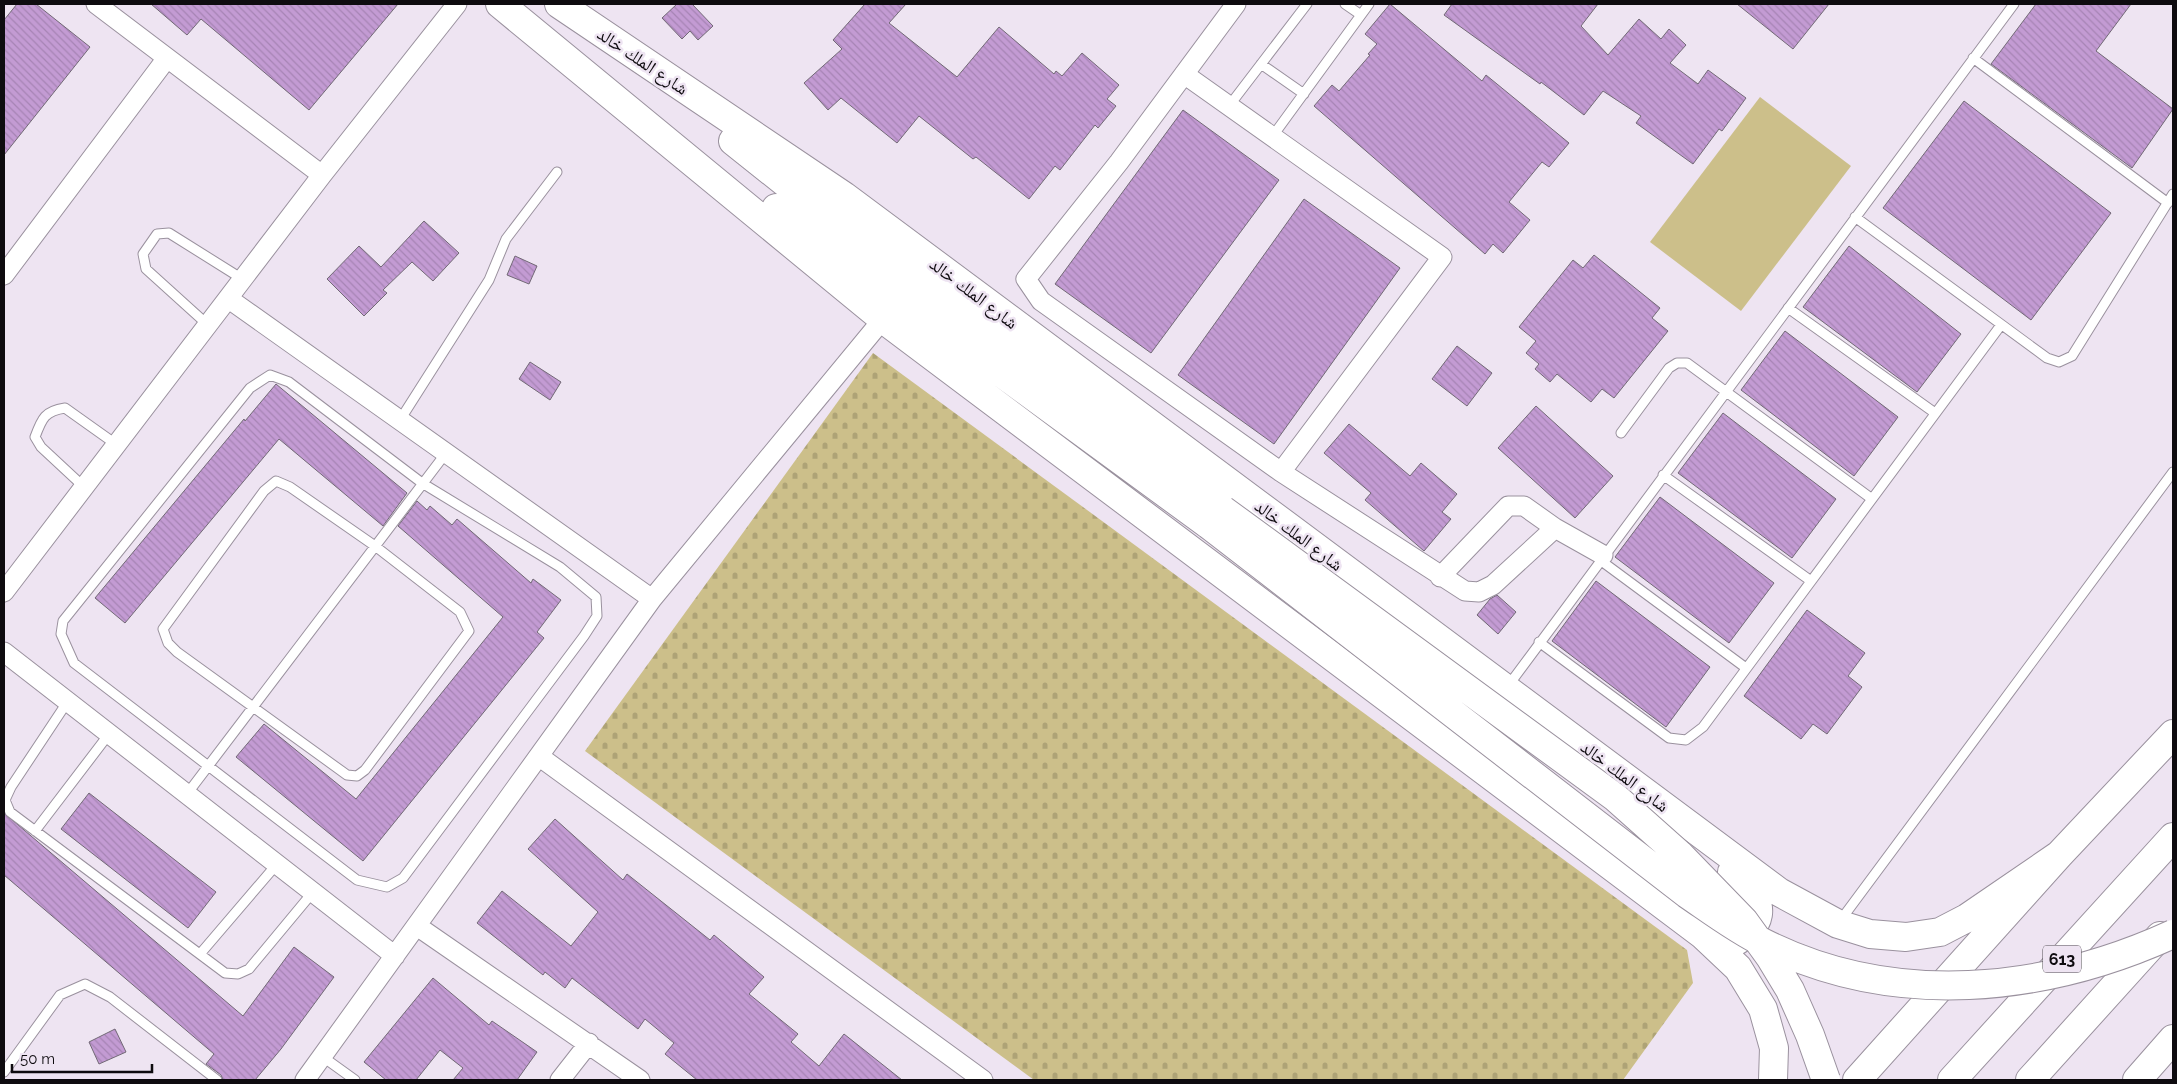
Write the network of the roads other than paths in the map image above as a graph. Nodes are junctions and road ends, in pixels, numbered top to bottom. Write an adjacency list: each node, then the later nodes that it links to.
1 (96, 4): 12 (street)
2 (457, 4): 20 (street)
3 (500, 4): 11 (main road)
4 (1236, 4): 15 (street)
5 (1307, 4): 14 (lane)
6 (1345, 4): 10 (lane)
7 (1369, 4): 10 (lane)
8 (2014, 4): 13 (lane)
9 (562, 6): 43 (main road); 54 (main road, شارع الملك خالد)
10 (1361, 15): 16 (lane)
11 (550, 43): 28 (main road); 43 (main road)
12 (167, 58): 20 (street); 24 (street)
13 (1973, 58): 22 (lane); 23 (lane)
14 (1261, 64): 16 (lane); 17 (lane)
15 (1184, 74): 17 (street); 37 (street)
16 (1304, 94): 18 (lane)
17 (1229, 106): 18 (street)
18 (1272, 137): 37 (street)
19 (557, 172): 33 (lane)
20 (322, 175): 25 (street)
21 (2173, 194): 22 (lane)
22 (2168, 203): 29 (lane)
23 (1855, 217): 27 (lane); 29 (lane)
24 (4, 275)
25 (244, 280): 26 (street); 30 (lane)
26 (229, 299): 30 (street); 33 (street)
27 (1788, 308): 31 (lane); 32 (lane)
28 (883, 319): 50 (street); 72 (main road)
29 (2001, 324): 32 (lane)
30 (209, 326): 35 (street)
31 (1725, 392): 34 (lane); 39 (lane); 42 (lane)
32 (1935, 413): 42 (lane)
33 (400, 420): 36 (street)
34 (1621, 433)
35 (117, 445): 41 (street); 41 (lane)
36 (446, 453): 40 (lane); 50 (street)
37 (1281, 472): 47 (street)
38 (2173, 472): 69 (lane)
39 (1663, 475): 46 (lane); 48 (lane)
40 (422, 483): 45 (lane); 60 (lane); 60 (lane)
41 (84, 487): 49 (street)
42 (1872, 499): 48 (lane)
43 (1216, 518): 71 (main road, bridge); 86 (main road, bridge)
44 (1555, 528): 46 (street); 47 (street); 47 (street)
45 (375, 546): 56 (lane); 56 (lane); 56 (lane)
46 (1601, 558): 51 (lane); 53 (lane)
47 (1440, 577)
48 (1811, 581): 53 (lane)
49 (4, 592)
50 (652, 600): 59 (street)
51 (1539, 642): 53 (lane); 54 (lane)
52 (4, 652): 55 (street)
53 (1746, 668)
54 (1506, 688): 62 (main road, شارع الملك خالد)
55 (68, 701): 57 (street); 63 (lane)
56 (252, 708): 60 (lane)
57 (109, 734): 61 (street); 63 (lane)
58 (2173, 734): 65 (main road)
59 (540, 757): 70 (street); 84 (street)
60 (210, 765): 61 (lane)
61 (187, 794): 66 (street)
62 (1666, 807): 69 (main road, شارع الملك خالد); 72 (main road)
63 (35, 831): 73 (lane)
64 (2173, 837): 88 (main road, 613)
65 (2059, 855): 69 (main road, شارع الملك خالد); 87 (main road)
66 (277, 864): 67 (street); 73 (lane)
67 (313, 892): 73 (lane); 74 (street)
68 (2173, 922): 89 (main road)
69 (1838, 924)
70 (417, 926): 74 (street); 76 (street)
71 (2173, 934)
72 (1704, 935): 85 (main road)
73 (200, 954)
74 (395, 956): 77 (street)
75 (2173, 1039): 90 (main road)
76 (589, 1043): 82 (street); 83 (street)
77 (323, 1056): 80 (street); 81 (lane)
78 (4, 1072): 79 (lane)
79 (217, 1080)
80 (305, 1080)
81 (355, 1080)
82 (560, 1080)
83 (640, 1080)
84 (983, 1080)
85 (1772, 1080)
86 (1826, 1080)
87 (1857, 1080)
88 (1952, 1080)
89 (2030, 1080)
90 (2137, 1080)

